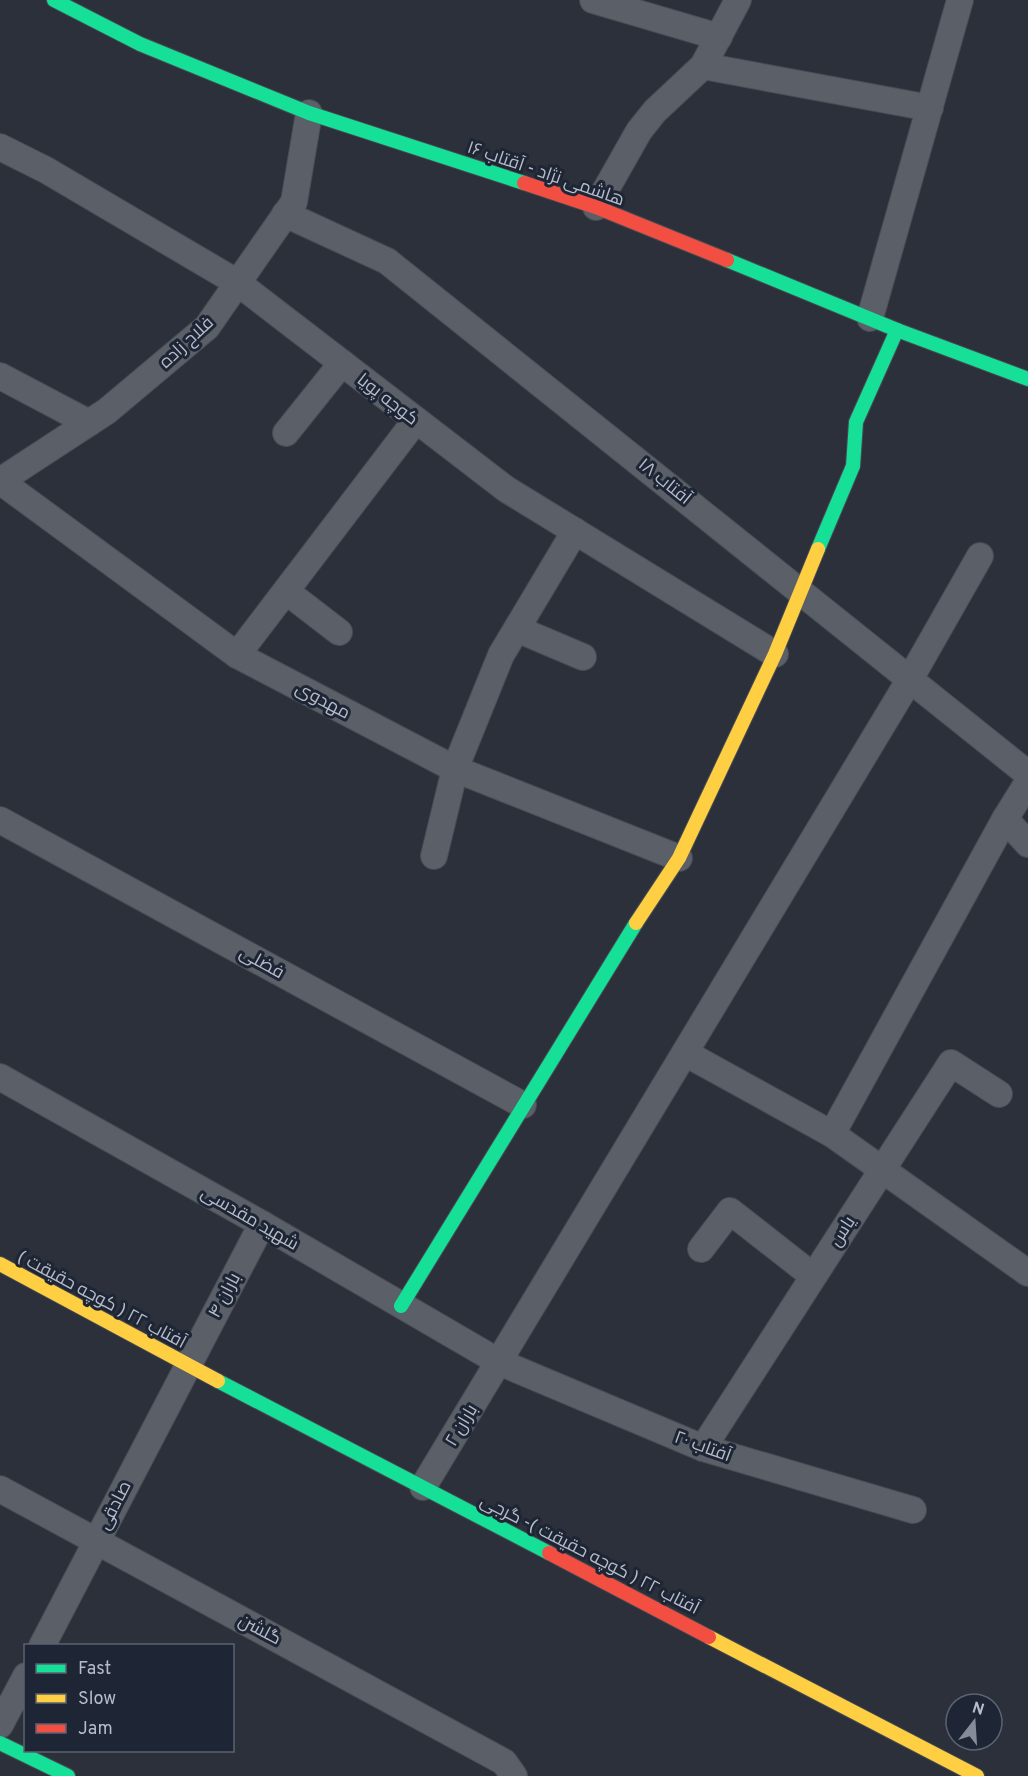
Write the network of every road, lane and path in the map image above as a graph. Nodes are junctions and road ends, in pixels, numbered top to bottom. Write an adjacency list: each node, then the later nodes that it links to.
1 (54, 0): 8 (street, هاشمی نژاد - آقتاب ۱۶)
2 (593, 0): 5 (street)
3 (738, 0): 5 (street)
4 (960, 0): 7 (street)
5 (719, 37): 6 (street)
6 (703, 66): 7 (street); 10 (street)
7 (930, 108): 13 (street)
8 (309, 113): 10 (street, هاشمی نژاد - آقتاب ۱۶); 11 (street, فلاح زاده)
9 (0, 147): 12 (street, کوچه پویا)
10 (596, 207): 13 (street, هاشمی نژاد - آقتاب ۱۶)
11 (285, 214): 12 (street, فلاح زاده); 24 (street, آفتاب ۱۸)
12 (238, 283): 15 (street, کوچه پویا); 19 (street, فلاح زاده)
13 (870, 318): 14 (street, هاشمی نژاد - آقتاب ۱۶)
14 (897, 330): 17 (street, هاشمی نژاد - آقتاب ۱۶); 24 (street)
15 (342, 363): 18 (street, کوچه پویا); 20 (street)
16 (0, 376): 19 (street)
17 (1028, 379)
18 (416, 420): 22 (street, کوچه پویا); 25 (street)
19 (89, 423): 21 (street, فلاح زاده)
20 (286, 433)
21 (0, 481): 29 (street, مهدوی)
22 (575, 531): 26 (street); 28 (street, کوچه پویا)
23 (980, 556): 31 (street, باران ۲)
24 (801, 591): 28 (street); 31 (street, آفتاب ۱۸)
25 (287, 592): 27 (street); 29 (street)
26 (517, 629): 30 (street); 32 (street)
27 (339, 632)
28 (775, 654): 39 (street)
29 (237, 655): 32 (street, مهدوی)
30 (583, 657)
31 (910, 679): 33 (street, آفتاب ۱۸); 40 (street, باران ۲)
32 (455, 769): 38 (street); 39 (street, مهدوی)
33 (1028, 774)
34 (1028, 782): 35 (street)
35 (1005, 819): 37 (street); 44 (street)
36 (0, 820): 43 (street, فضلی)
37 (1028, 844)
38 (434, 856)
39 (679, 858): 43 (street)
40 (685, 1053): 44 (street); 52 (street, باران ۲)
41 (0, 1077): 46 (street, شهید مقدسی)
42 (999, 1094): 45 (street, یاس)
43 (523, 1106): 51 (street)
44 (832, 1134): 45 (street)
45 (882, 1169): 49 (street); 50 (street, یاس)
46 (262, 1224): 51 (street, شهید مقدسی); 53 (street, باران ۴)
47 (701, 1249): 50 (street)
48 (0, 1264): 53 (street, آفتاب ۲۲ ( کوچه حقیقت ))
49 (1028, 1273)
50 (813, 1276): 54 (street, یاس)
51 (401, 1306): 52 (street, شهید مقدسی)
52 (499, 1362): 54 (street, آفتاب ۲۰); 55 (street, باران ۲)
53 (187, 1365): 55 (street, آفتاب ۲۲ ( کوچه حقیقت )- گرجی); 58 (street, صادقی)
54 (703, 1448): 57 (street, آفتاب ۲۰)
55 (423, 1488): 65 (street, آفتاب ۲۲ ( کوچه حقیقت )- گرجی)
56 (0, 1489): 58 (street, گلشن)
57 (913, 1510)
58 (96, 1540): 59 (street, صادقی); 64 (street, گلشن)
59 (43, 1644)
60 (24, 1680): 61 (street)
61 (0, 1725)
62 (0, 1743): 63 (street)
63 (68, 1776)
64 (514, 1776)
65 (977, 1776)

